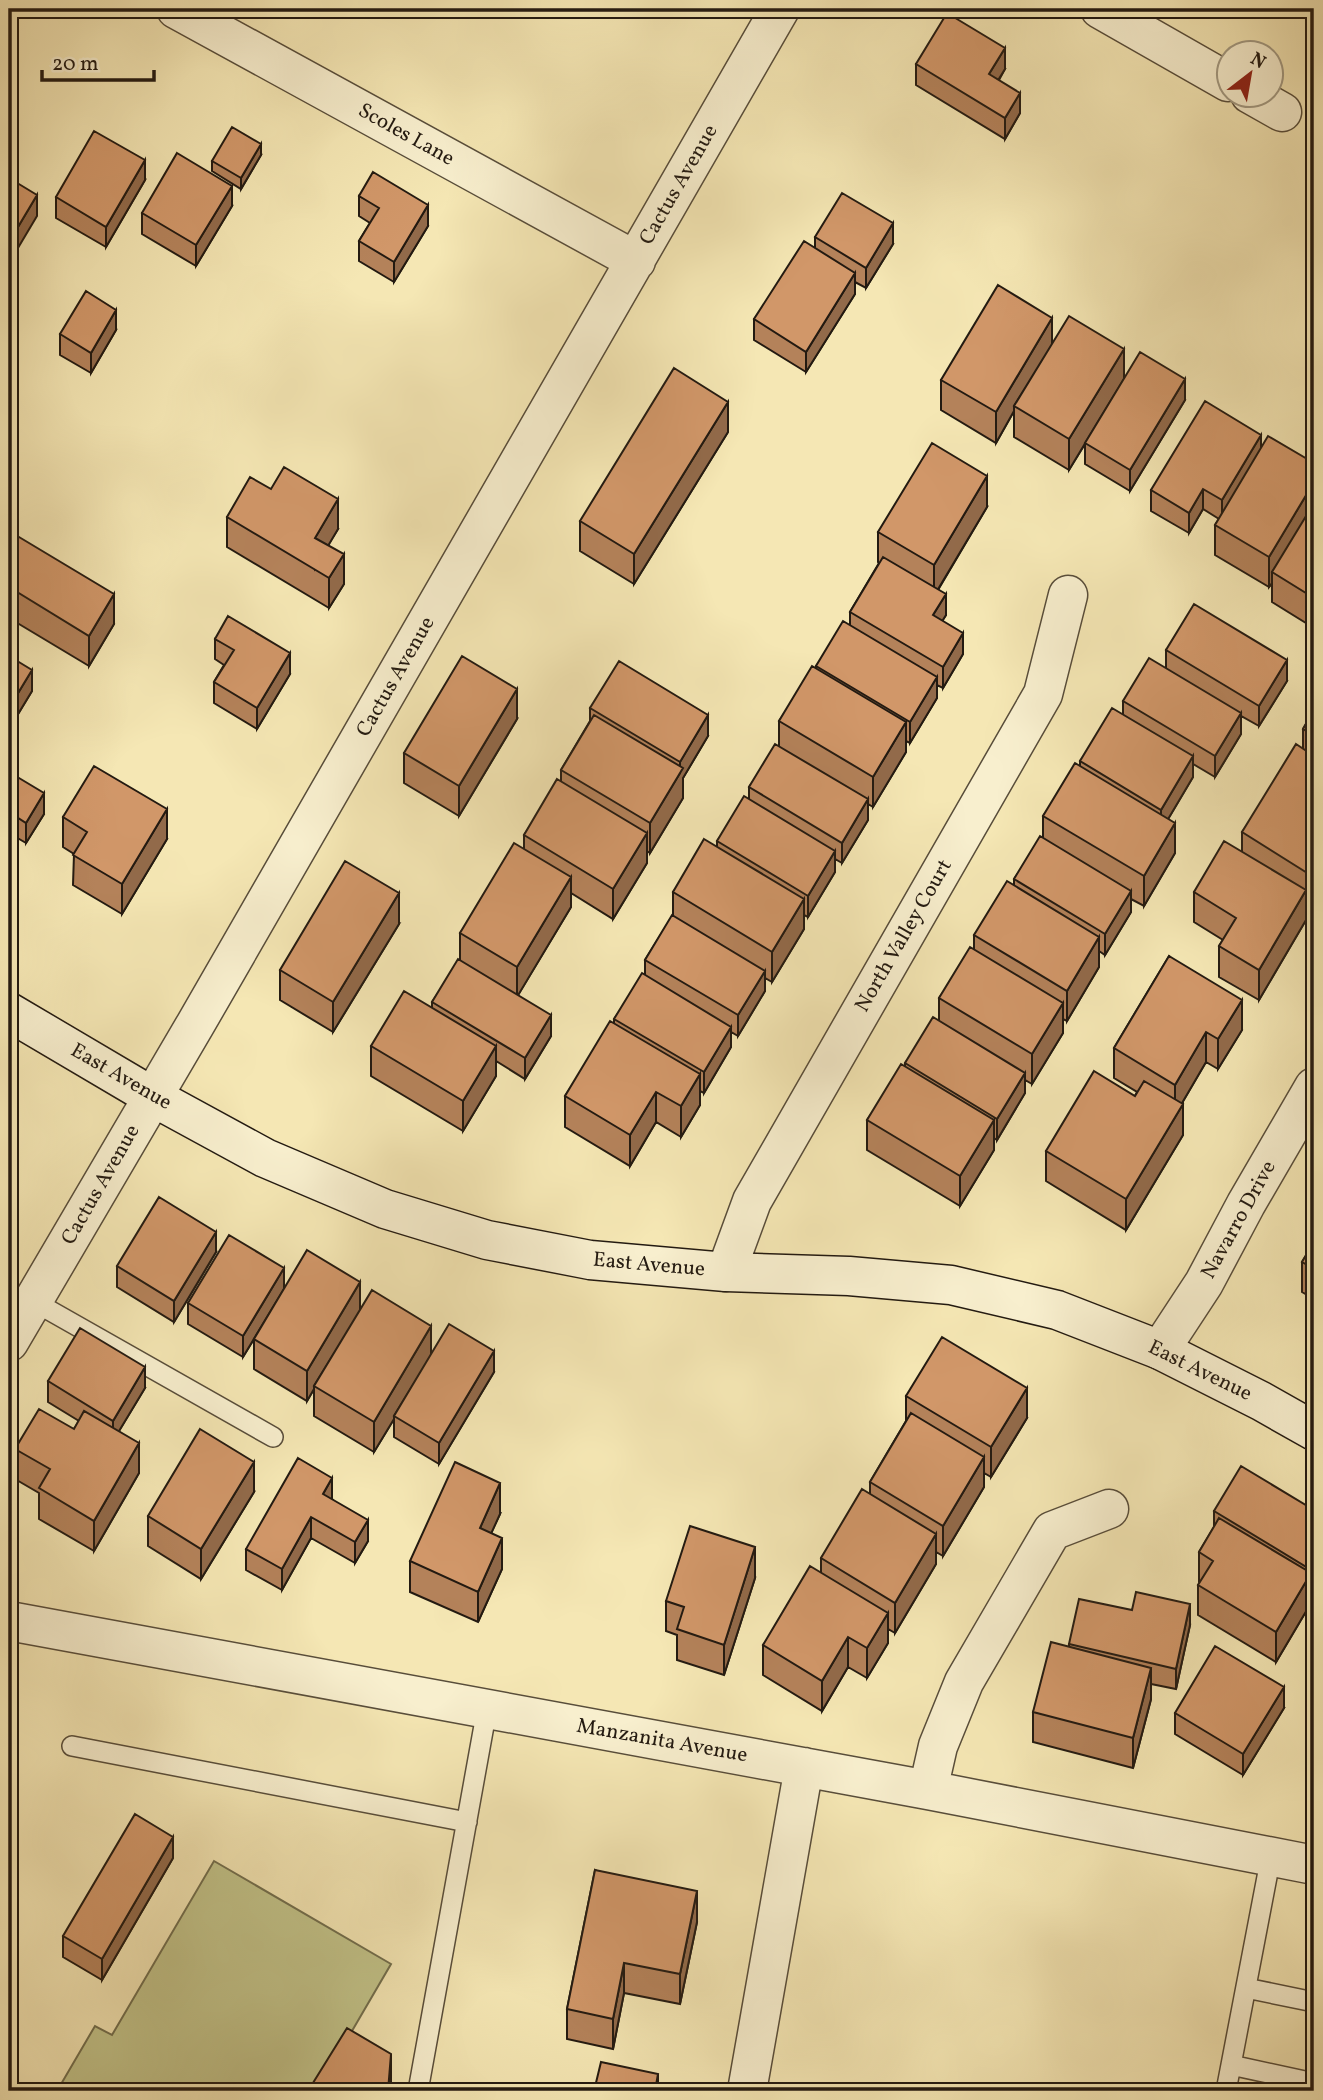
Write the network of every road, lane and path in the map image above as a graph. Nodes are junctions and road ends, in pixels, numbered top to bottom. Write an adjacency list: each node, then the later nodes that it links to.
1 (176, 9): 5 (street, Scoles Lane)
2 (780, 9): 5 (street, Cactus Avenue)
3 (1100, 9): 4 (street)
4 (1214, 74)
5 (636, 261): 9 (street, Cactus Avenue)
6 (1068, 595): 10 (street, North Valley Court)
7 (9, 1012): 9 (street, East Avenue)
8 (1314, 1087): 12 (street, Navarro Drive)
9 (153, 1097): 10 (street, East Avenue); 11 (street, Cactus Avenue)
10 (726, 1272): 12 (street, East Avenue)
11 (18, 1320): 14 (lane)
12 (1160, 1350): 13 (street, East Avenue)
13 (1314, 1432)
14 (273, 1437)
15 (1109, 1509): 20 (street)
16 (9, 1621): 17 (street, Manzanita Avenue)
17 (487, 1709): 19 (street, Manzanita Avenue); 21 (lane)
18 (72, 1746): 21 (lane)
19 (804, 1767): 20 (street, Manzanita Avenue); 29 (street)
20 (928, 1790): 22 (street, Manzanita Avenue)
21 (467, 1822): 28 (lane)
22 (1271, 1856): 23 (street, Manzanita Avenue); 24 (lane)
23 (1314, 1865)
24 (1246, 1988): 25 (lane); 26 (lane)
25 (1314, 2002)
26 (1231, 2066): 27 (lane); 30 (lane)
27 (1314, 2082)
28 (418, 2091)
29 (747, 2091)
30 (1226, 2091)

